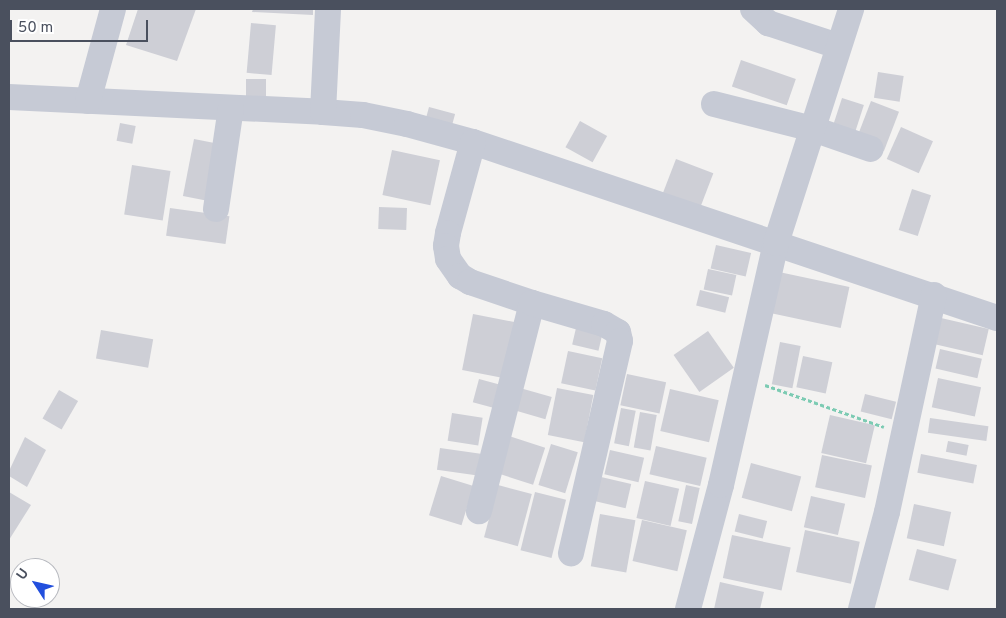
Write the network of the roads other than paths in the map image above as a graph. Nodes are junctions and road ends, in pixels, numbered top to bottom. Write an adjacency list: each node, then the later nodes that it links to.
1 (113, 9): 7 (street)
2 (328, 9): 10 (street)
3 (753, 9): 5 (street)
4 (851, 9): 5 (street)
5 (838, 46): 11 (street)
6 (9, 97): 7 (street)
7 (88, 101): 9 (street)
8 (714, 104): 11 (street)
9 (231, 108): 10 (street); 14 (street)
10 (323, 112): 12 (street)
11 (813, 129): 13 (street); 15 (street)
12 (473, 142): 15 (street); 17 (street)
13 (871, 149)
14 (216, 209)
15 (776, 243): 16 (street); 21 (street)
16 (934, 295): 18 (street); 22 (street)
17 (532, 303): 19 (street); 20 (street)
18 (997, 318)
19 (479, 511)
20 (571, 553)
21 (688, 609)
22 (861, 609)

